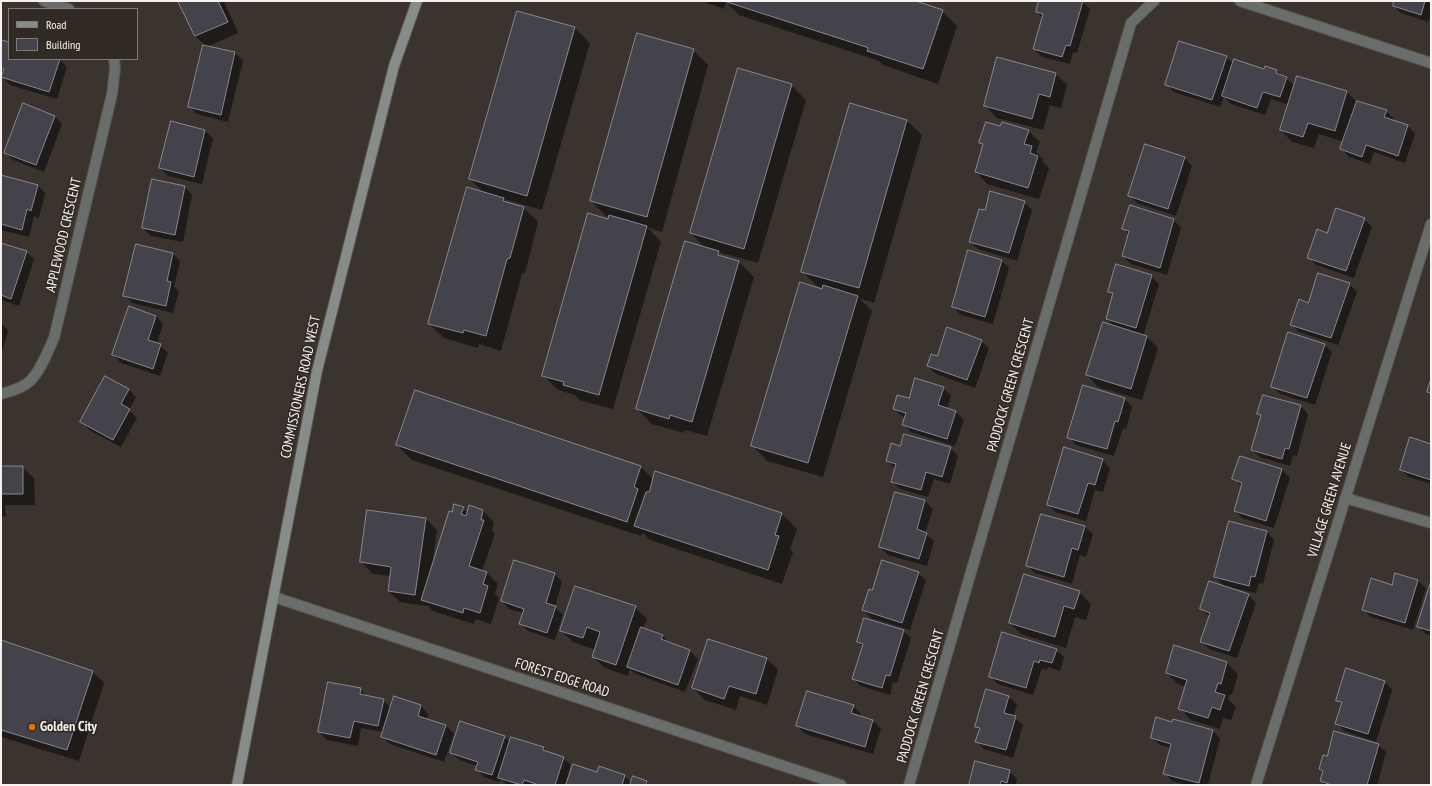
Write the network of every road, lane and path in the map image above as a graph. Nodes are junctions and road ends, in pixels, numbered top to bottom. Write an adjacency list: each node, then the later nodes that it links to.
1 (44, 1): 5 (street)
2 (417, 1): 12 (main road, COMMISSIONERS ROAD WEST)
3 (1154, 1): 15 (street, PADDOCK GREEN CRESCENT)
4 (1240, 1): 7 (street)
5 (66, 8)
6 (114, 60): 9 (street, APPLEWOOD CRESCENT)
7 (1431, 63)
8 (1431, 224): 10 (street, VILLAGE GREEN AVENUE)
9 (1, 394)
10 (1346, 498): 11 (street); 16 (street, VILLAGE GREEN AVENUE)
11 (1431, 523)
12 (274, 597): 13 (main road, COMMISSIONERS ROAD WEST); 14 (street, FOREST EDGE ROAD)
13 (238, 785)
14 (842, 785)
15 (910, 785)
16 (1256, 785)

